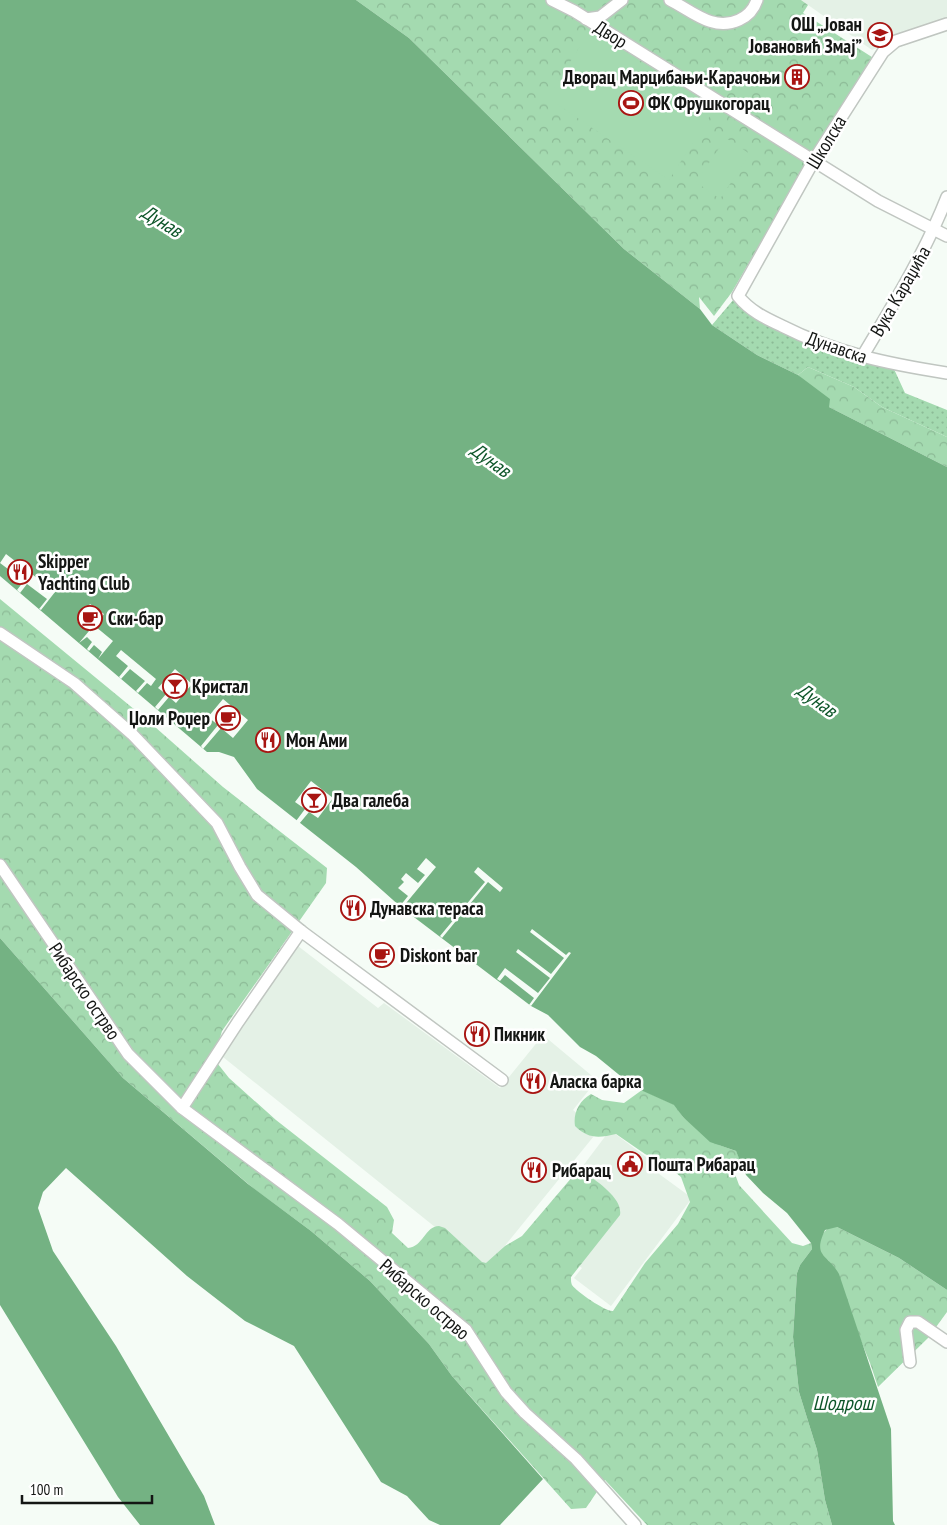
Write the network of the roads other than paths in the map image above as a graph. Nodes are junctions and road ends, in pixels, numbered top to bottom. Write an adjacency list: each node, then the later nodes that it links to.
1 (552, 0): 5 (street, Двор)
2 (622, 0): 5 (street, Двор)
3 (670, 0): 4 (street)
4 (757, 0)
5 (586, 19): 7 (street, Двор)
6 (947, 24): 7 (street, Школска)
7 (814, 160): 9 (street, Двор); 11 (street, Школска)
8 (947, 197): 9 (street, Вука Караџића)
9 (934, 229): 10 (street, Двор); 12 (street, Вука Караџића)
10 (947, 236)
11 (738, 296): 12 (street, Дунавска)
12 (862, 358): 13 (street, Дунавска)
13 (947, 373)
14 (0, 633): 16 (street)
15 (0, 865): 18 (street, Рибарско острво)
16 (301, 931): 17 (street); 18 (street)
17 (502, 1080)
18 (182, 1108): 21 (street, Рибарско острво)
19 (947, 1342): 20 (street)
20 (910, 1362)
21 (635, 1525)

